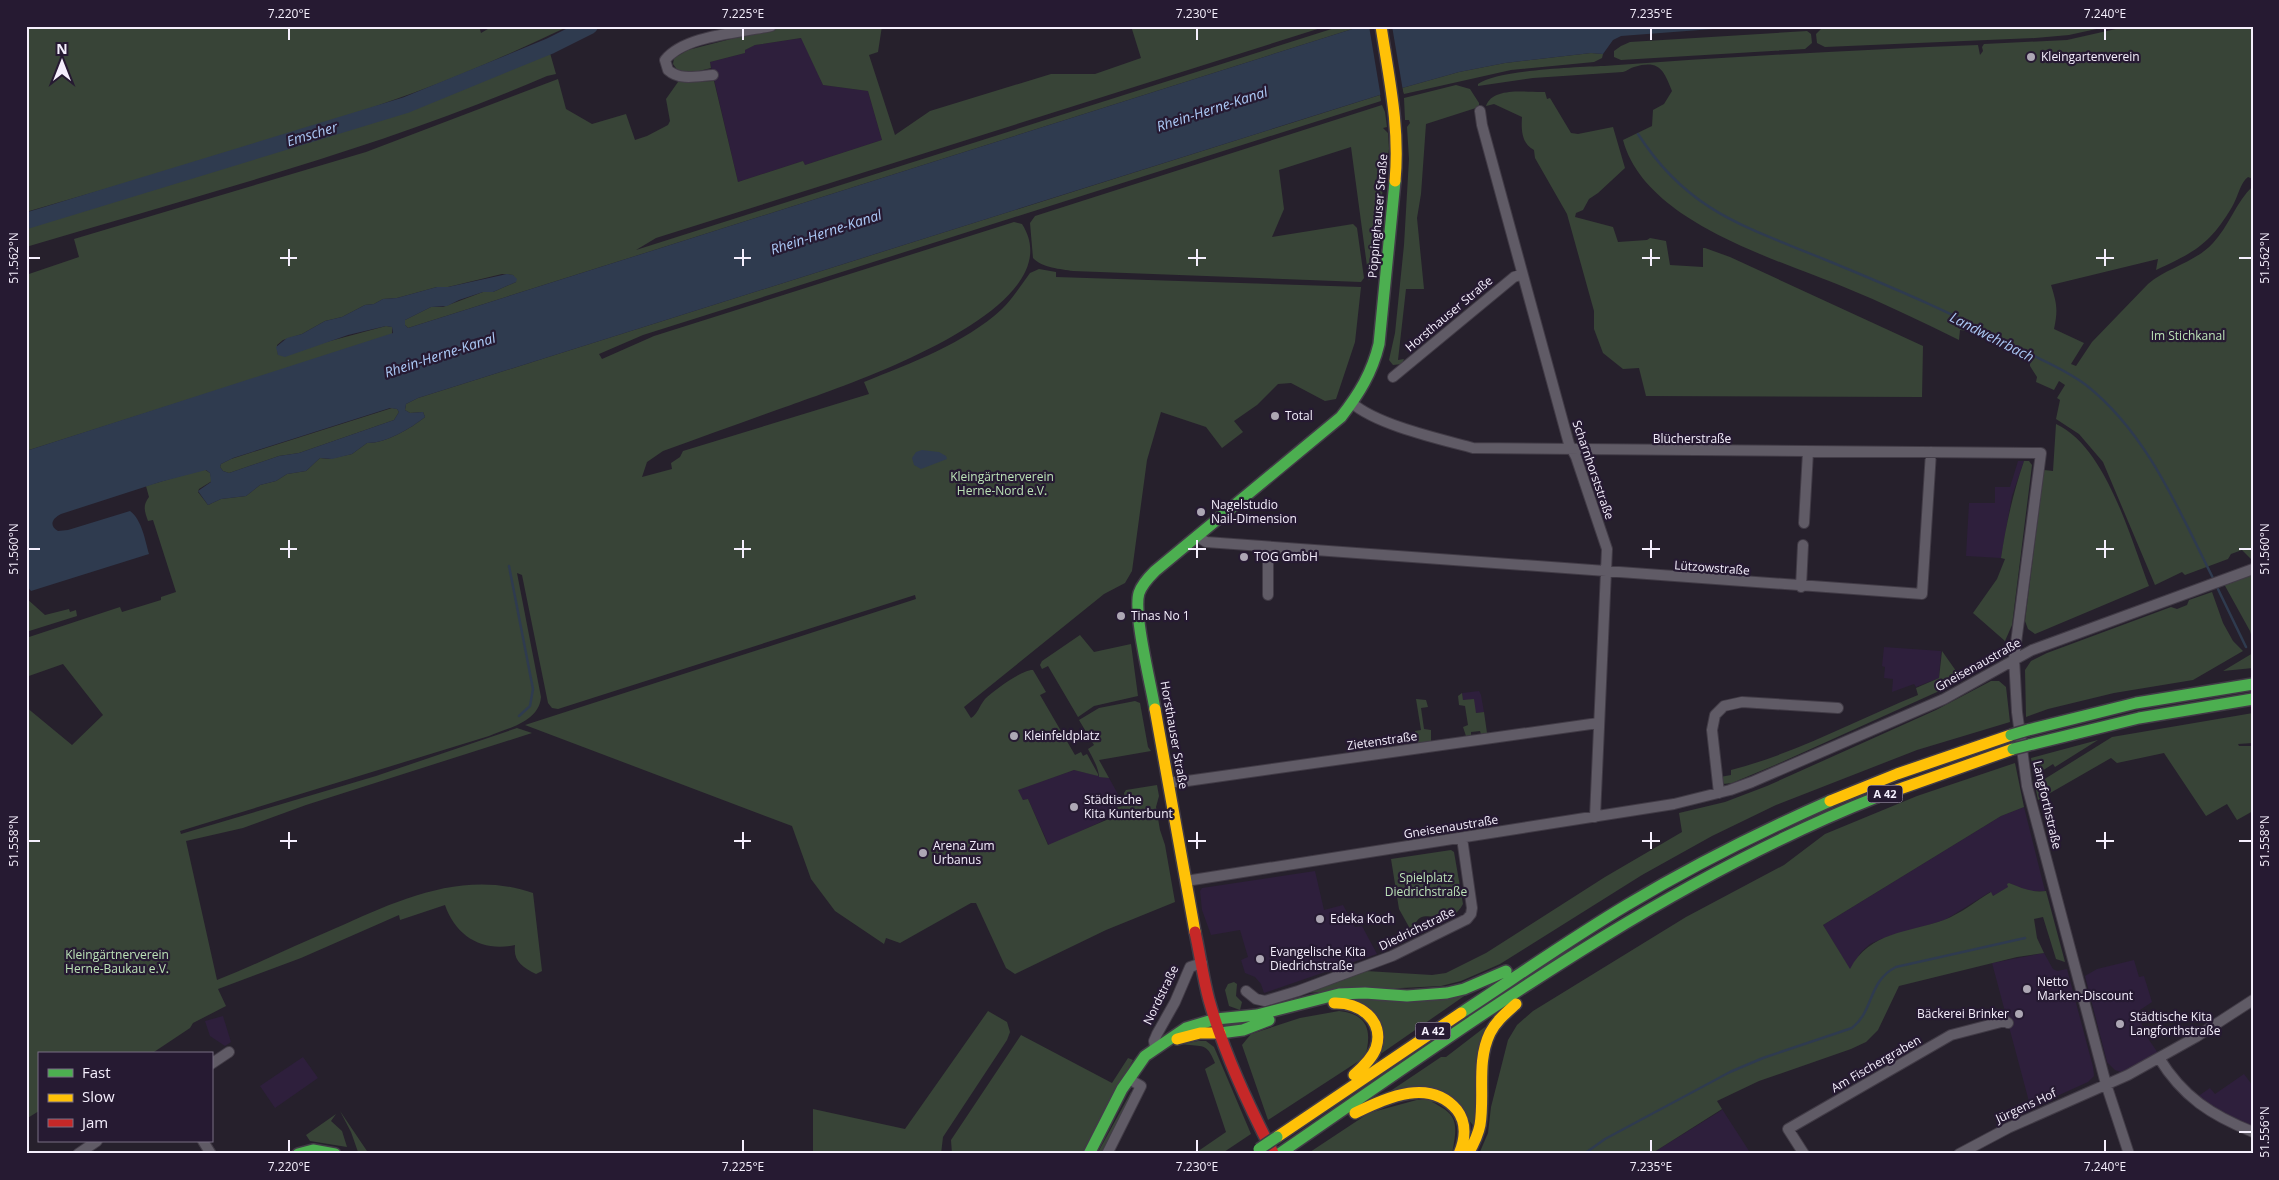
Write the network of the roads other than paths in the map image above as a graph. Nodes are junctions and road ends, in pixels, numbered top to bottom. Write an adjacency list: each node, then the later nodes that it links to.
1 (771, 26): 3 (street)
2 (1381, 26): 7 (main road, Pöppinghauser Straße)
3 (713, 75)
4 (1480, 111): 5 (street, Scharnhorststraße)
5 (1522, 274): 6 (street, Horsthauser Straße); 8 (street, Scharnhorststraße)
6 (1393, 377)
7 (1352, 404): 8 (street, Blücherstraße); 13 (main road, Horsthauser Straße)
8 (1571, 450): 9 (street, Blücherstraße); 17 (street, Scharnhorststraße)
9 (1808, 452): 10 (street, Blücherstraße); 12 (street)
10 (1931, 452): 11 (street, Blücherstraße); 18 (street, Lützowstraße)
11 (2041, 453): 20 (street, Langforthstraße)
12 (1804, 523)
13 (1197, 536): 15 (street, Lützowstraße); 25 (main road, Horsthauser Straße)
14 (1803, 545): 18 (street)
15 (1268, 547): 17 (street, Lützowstraße); 19 (street)
16 (2253, 569): 20 (street, Gneisenaustraße)
17 (1606, 573): 18 (street, Lützowstraße); 24 (street, Scharnhorststraße)
18 (1801, 587)
19 (1268, 595)
20 (2014, 658): 26 (street, Gneisenaustraße); 44 (street, Langforthstraße)
21 (2253, 684): 30 (main road, A 42, bridge)
22 (2253, 699): 31 (main road, A 42, bridge)
23 (1838, 708): 26 (street)
24 (1598, 723): 25 (street, Zietenstraße); 27 (street, Scharnhorststraße)
25 (1169, 782): 29 (main road, Horsthauser Straße)
26 (1719, 793): 27 (street, Gneisenaustraße)
27 (1595, 817): 28 (street, Gneisenaustraße)
28 (1462, 838): 29 (street, Gneisenaustraße); 33 (street, Diedrichstraße)
29 (1186, 881): 32 (main road, Horsthauser Straße)
30 (1575, 937): 35 (main road, Nordstraße); 45 (main road, A 42)
31 (1575, 955): 50 (main road, A 42); 58 (main road)
32 (1202, 963): 35 (main road, Horsthauser Straße); 39 (street, Nordstraße)
33 (1246, 991)
34 (2253, 1000): 41 (street, Jürgens Hof)
35 (1216, 1019): 37 (main road, Horsthauser Straße); 38 (main road, Nordstraße)
36 (2008, 1023): 59 (street, Am Fischergraben)
37 (1220, 1032): 38 (main road, Nordstraße); 45 (main road, Nordstraße); 50 (main road, Horsthauser Straße)
38 (1170, 1039): 39 (main road, Nordstraße)
39 (1155, 1046): 43 (main road, Nordstraße)
40 (229, 1052): 42 (street)
41 (2159, 1058): 44 (street, Jürgens Hof); 46 (street)
42 (212, 1063)
43 (1129, 1079): 55 (main road, Nordstraße); 56 (street)
44 (2106, 1084): 60 (street, Jürgens Hof); 61 (street, Langforthstraße)
45 (1292, 1126): 49 (main road, A 42, bridge)
46 (2253, 1132)
47 (95, 1142): 51 (street)
48 (204, 1142): 52 (street)
49 (1256, 1151)
50 (1282, 1151): 57 (main road)
51 (78, 1154)
52 (211, 1154)
53 (298, 1154): 54 (main road)
54 (334, 1154)
55 (1089, 1154)
56 (1107, 1154)
57 (1459, 1154)
58 (1468, 1154)
59 (1804, 1154)
60 (1958, 1154)
61 (2129, 1154)

